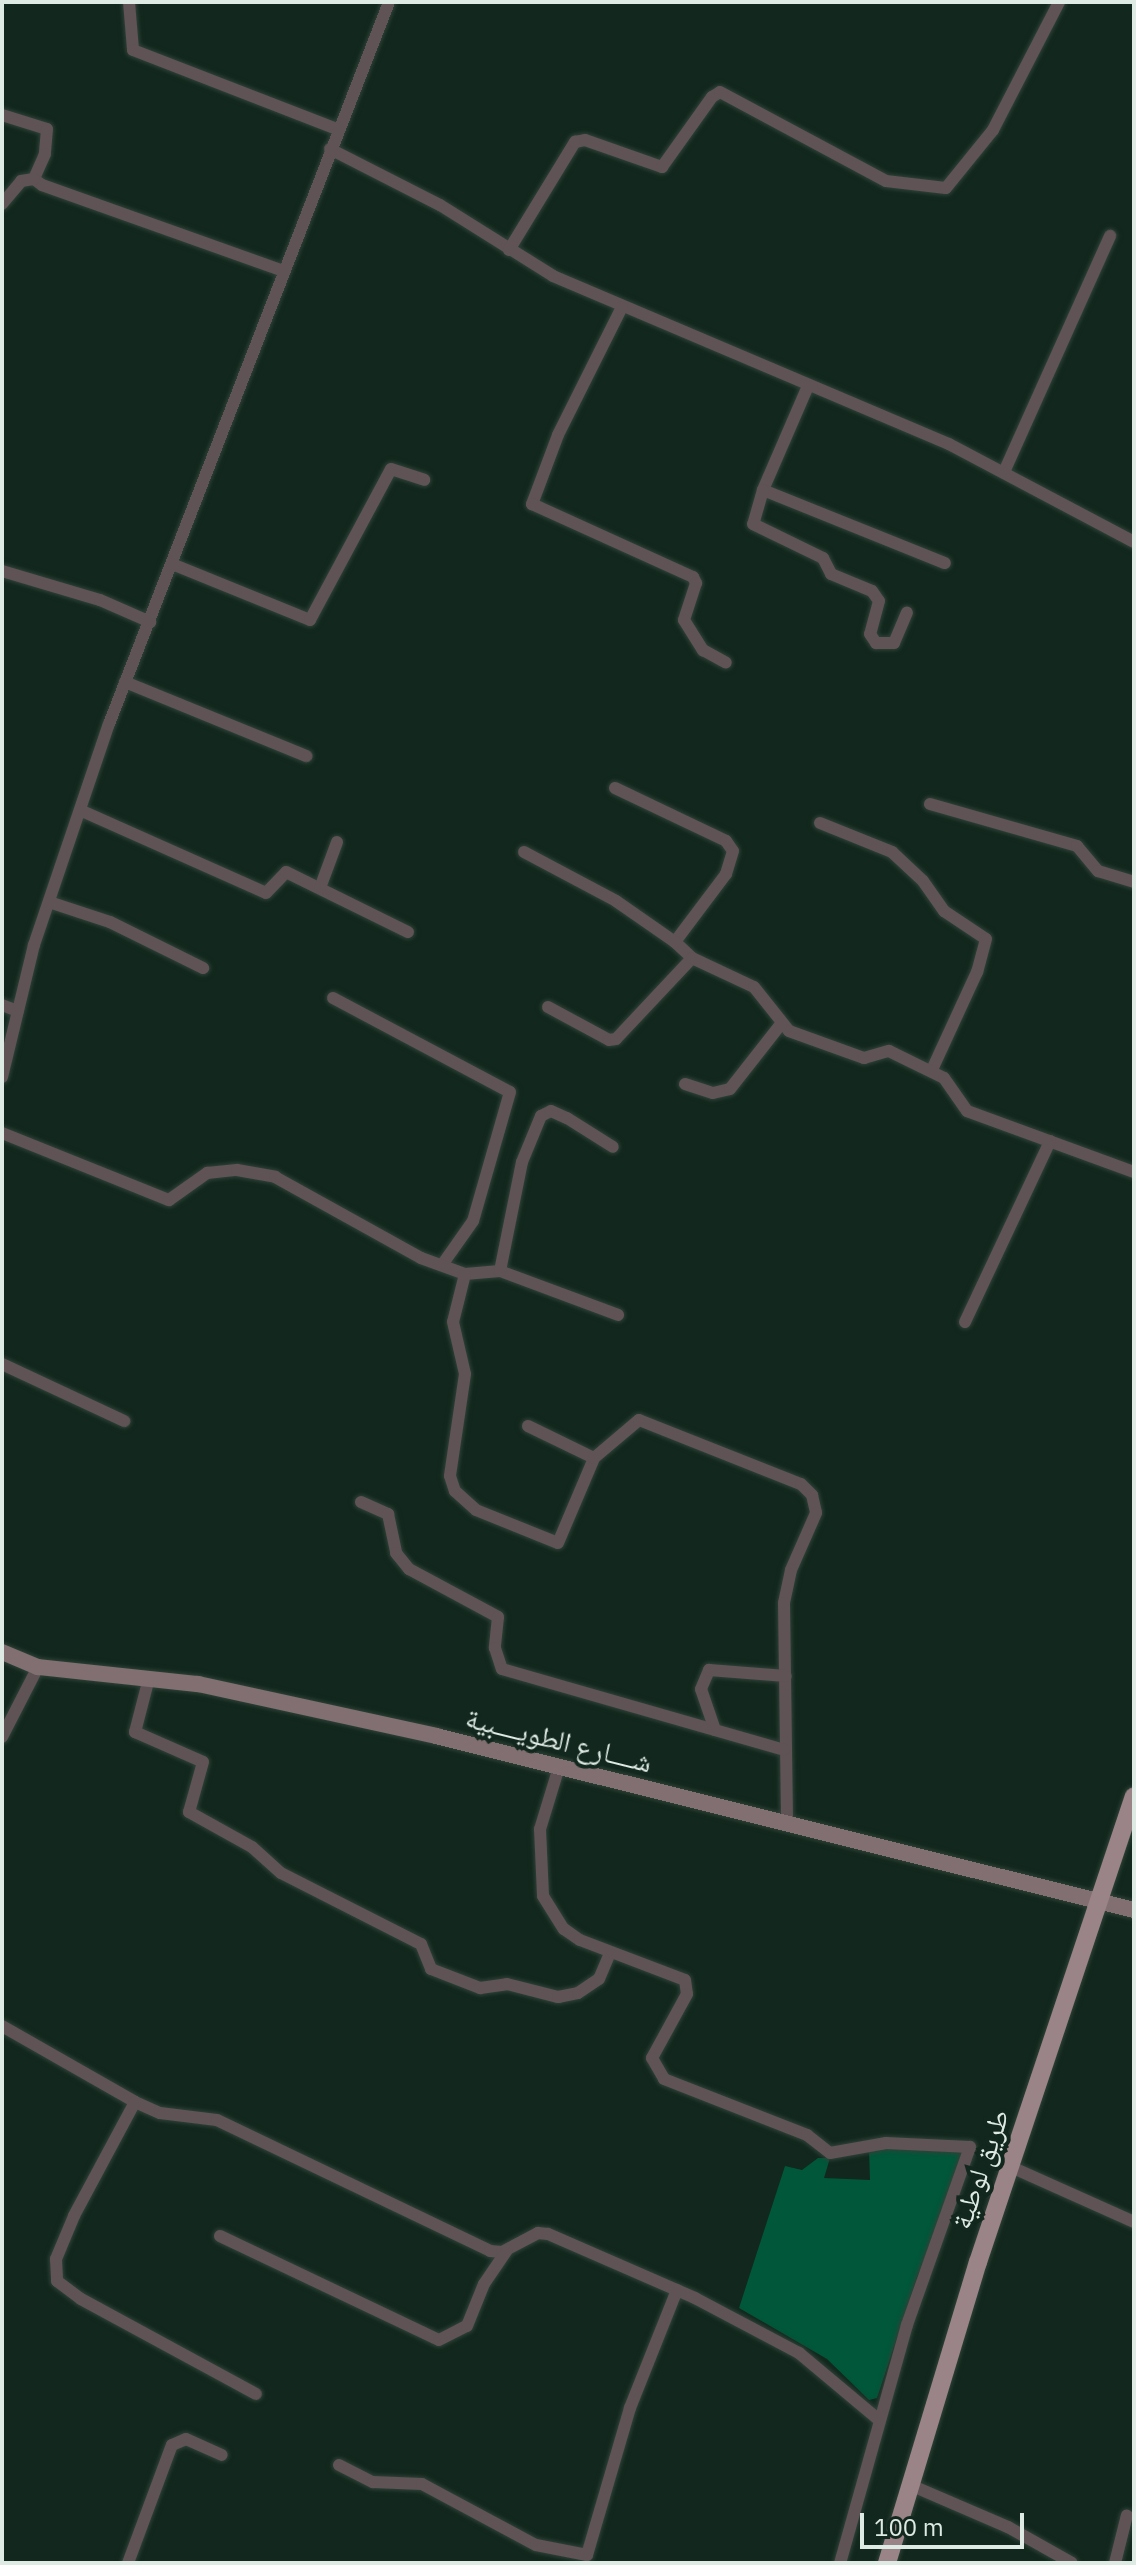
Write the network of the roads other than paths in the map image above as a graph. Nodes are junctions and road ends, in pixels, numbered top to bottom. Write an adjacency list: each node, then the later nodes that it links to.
1 (129, 2): 5 (street)
2 (389, 2): 5 (street)
3 (1059, 2): 10 (street)
4 (2, 115): 7 (street)
5 (339, 130): 6 (street)
6 (330, 149): 10 (street); 11 (street)
7 (34, 179): 8 (street); 11 (street)
8 (2, 204)
9 (1110, 236): 14 (street)
10 (509, 250): 12 (street)
11 (283, 271): 19 (street)
12 (622, 307): 13 (street); 23 (street)
13 (808, 386): 14 (street); 16 (street)
14 (1004, 472): 17 (street)
15 (424, 480): 19 (street)
16 (763, 490): 18 (street); 21 (street)
17 (1134, 542)
18 (945, 563)
19 (172, 564): 22 (street)
20 (2, 571): 22 (street)
21 (907, 613)
22 (150, 622): 24 (street)
23 (726, 663)
24 (125, 682): 25 (street); 28 (street)
25 (306, 756)
26 (615, 788): 36 (street)
27 (930, 804): 32 (street)
28 (82, 811): 33 (street); 34 (street)
29 (820, 823): 44 (street)
30 (337, 842): 33 (street)
31 (524, 852): 36 (street)
32 (1134, 882)
33 (320, 888): 35 (street)
34 (49, 902): 38 (street); 42 (street)
35 (408, 932)
36 (675, 942): 37 (street)
37 (692, 958): 41 (street); 43 (street)
38 (203, 968)
39 (333, 998): 51 (street)
40 (2, 1005): 42 (street)
41 (548, 1007)
42 (18, 1011): 45 (street)
43 (781, 1024): 44 (street); 46 (street)
44 (932, 1070): 48 (street)
45 (2, 1077)
46 (685, 1084)
47 (2, 1133): 51 (street)
48 (1050, 1141): 50 (street); 55 (street)
49 (613, 1147): 52 (street)
50 (1134, 1172)
51 (442, 1265): 53 (street)
52 (500, 1271): 53 (street); 54 (street)
53 (465, 1274): 59 (street)
54 (618, 1315)
55 (965, 1322)
56 (2, 1364): 57 (street)
57 (124, 1421)
58 (528, 1426): 59 (street)
59 (594, 1458): 63 (street)
60 (361, 1502): 65 (street)
61 (2, 1652): 62 (street, شــــارع الطويــــبية)
62 (38, 1667): 64 (street, شــــارع الطويــــبية); 66 (street)
63 (786, 1676): 65 (street); 67 (street)
64 (149, 1678): 68 (street, شــــارع الطويــــبية); 73 (street)
65 (715, 1730): 67 (street)
66 (2, 1737)
67 (784, 1750): 70 (street)
68 (559, 1767): 70 (street, شــــارع الطويــــبية); 73 (street)
69 (1134, 1796): 71 (main road, طريق لوطية)
70 (787, 1822): 71 (street, شــــارع الطويــــبية)
71 (1099, 1902): 72 (street, شــــارع الطويــــبية); 76 (main road, طريق لوطية)
72 (1134, 1910)
73 (610, 1953): 82 (street)
74 (2, 2026): 75 (street)
75 (135, 2102): 79 (street); 81 (street)
76 (1011, 2167): 77 (street); 85 (main road, طريق لوطية)
77 (1134, 2222)
78 (220, 2236): 79 (street)
79 (507, 2250): 80 (street)
80 (677, 2290): 82 (street); 87 (street)
81 (256, 2394)
82 (879, 2420): 89 (street)
83 (222, 2455): 88 (street)
84 (339, 2465): 87 (street)
85 (908, 2484): 90 (main road, طريق لوطية); 91 (street)
86 (1127, 2515): 92 (street)
87 (586, 2559)
88 (128, 2563)
89 (840, 2563)
90 (887, 2563)
91 (1072, 2563)
92 (1115, 2563)

